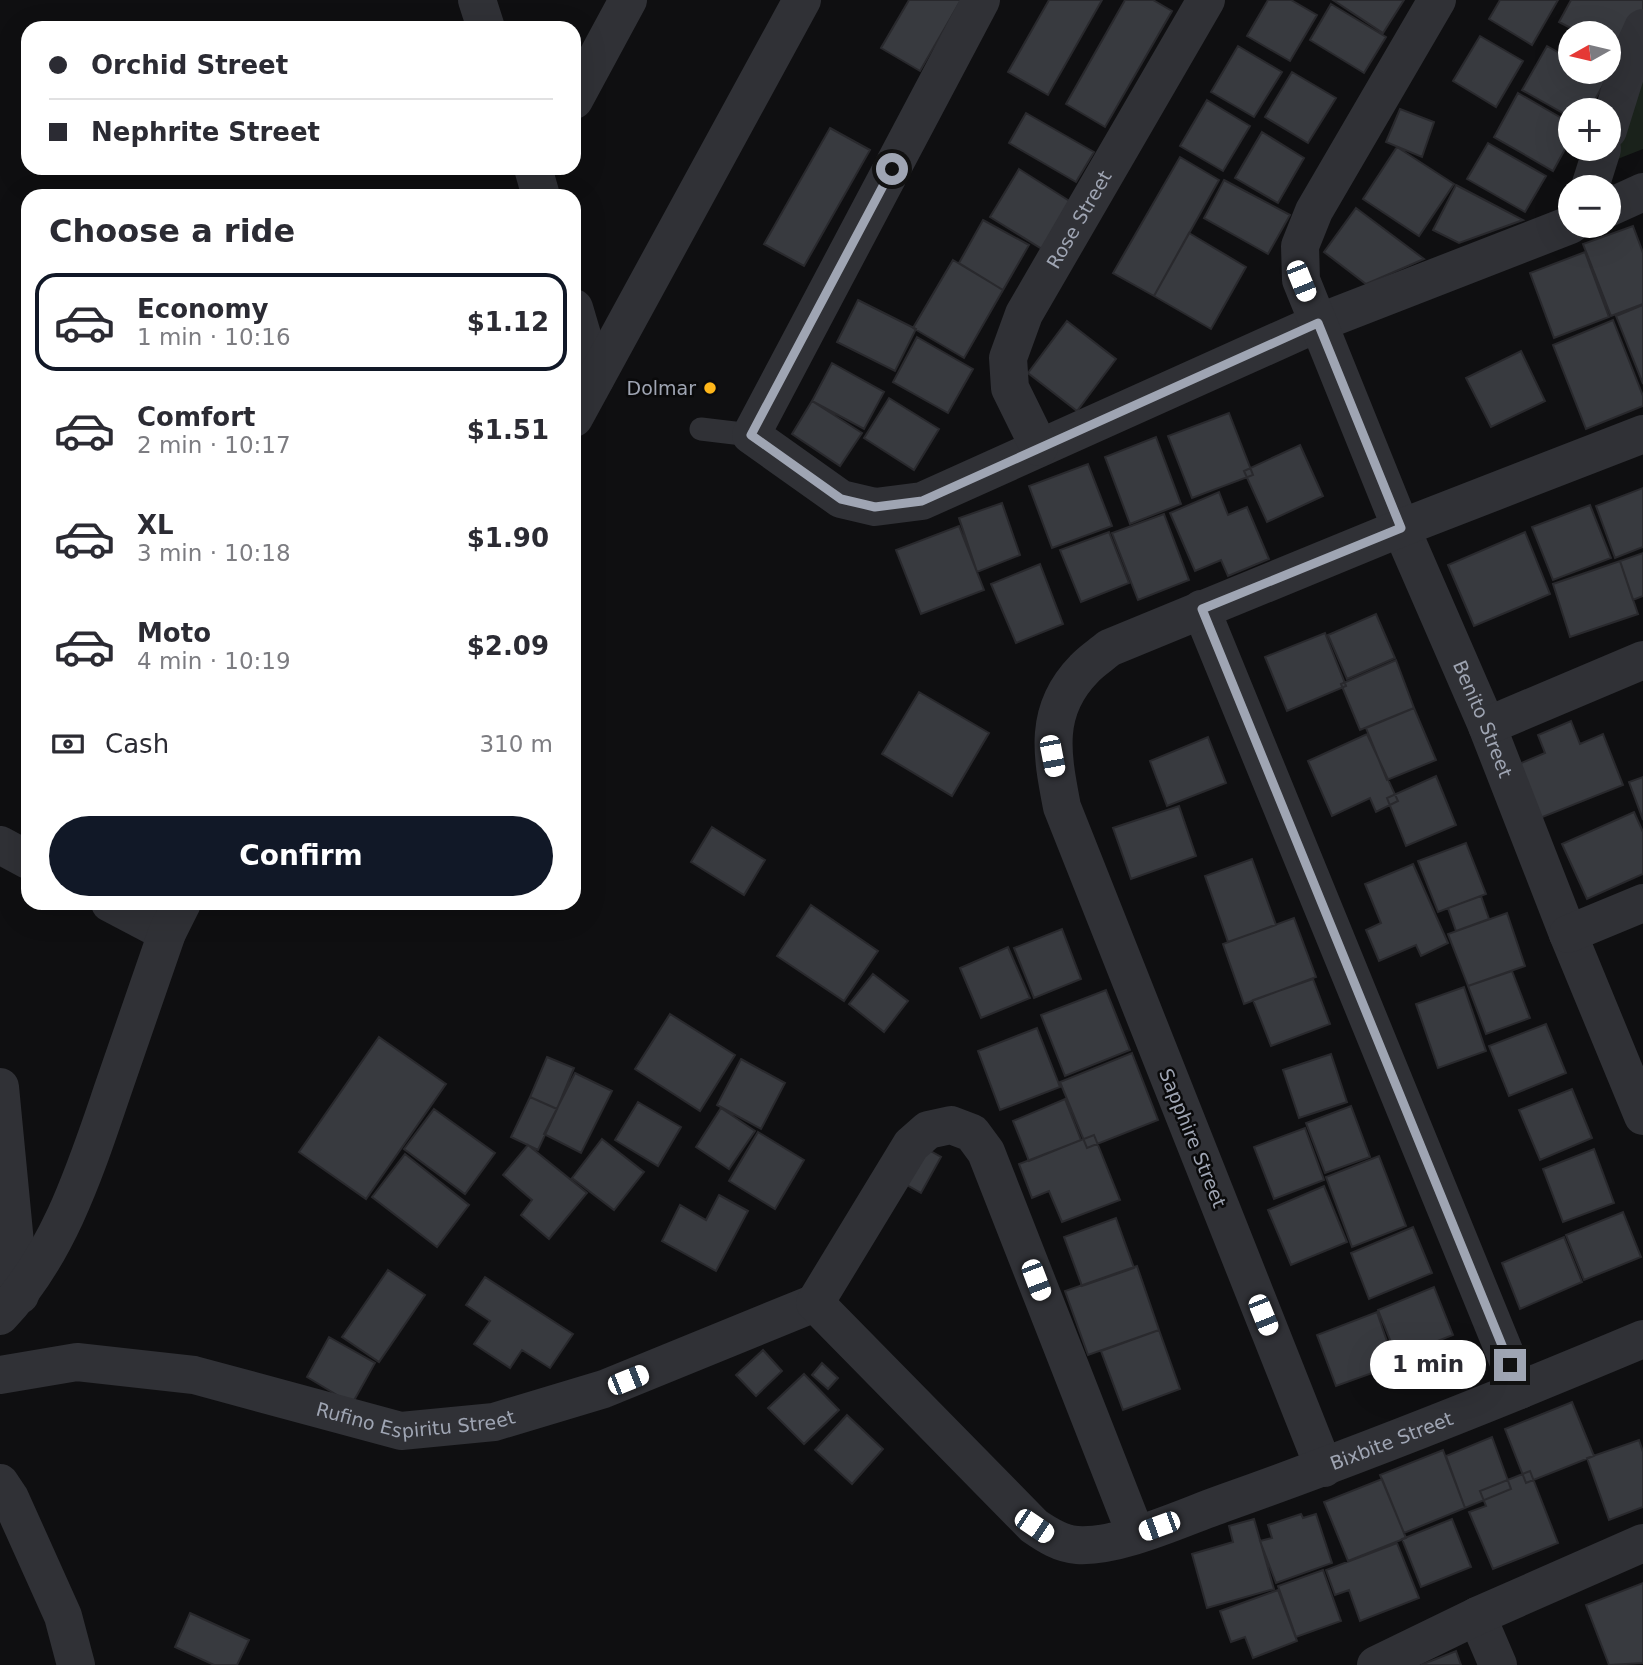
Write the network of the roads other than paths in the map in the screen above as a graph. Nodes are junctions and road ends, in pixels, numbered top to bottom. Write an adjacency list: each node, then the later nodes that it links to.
1 (477, 0): 7 (street)
2 (628, 0): 9 (street)
3 (802, 0): 16 (street)
4 (981, 0): 20 (street)
5 (1206, 0): 21 (street, Rose Street)
6 (1437, 0): 14 (street, Benito Street)
7 (484, 21)
8 (1643, 28): 10 (street)
9 (581, 87)
10 (1618, 98)
11 (1643, 192): 12 (street)
12 (1621, 202)
13 (1558, 230): 14 (street)
14 (1318, 323): 21 (street); 22 (street, Benito Street)
15 (581, 332): 16 (street)
16 (595, 379): 17 (street)
17 (581, 405)
18 (701, 429): 20 (lane)
19 (1643, 434): 22 (street, Sapphire Street)
20 (751, 435): 21 (street)
21 (1039, 447)
22 (1401, 528): 23 (street, Sapphire Street); 25 (street, Benito Street)
23 (1202, 609): 38 (street); 39 (street, Sapphire Street)
24 (1643, 660): 25 (street)
25 (1487, 726): 31 (street, Benito Street)
26 (0, 845): 27 (street)
27 (21, 856)
28 (1643, 903): 31 (street)
29 (140, 910): 30 (street)
30 (175, 918): 35 (street)
31 (1568, 934): 33 (street, Benito Street)
32 (0, 1087): 35 (street)
33 (1643, 1116)
34 (815, 1303): 37 (street, Rufino Espiritu Street); 41 (street, Bixbite Street); 41 (street)
35 (10, 1305)
36 (1643, 1339): 38 (street, Bixbite Street)
37 (0, 1375)
38 (1520, 1390): 39 (street, Bixbite Street)
39 (1324, 1468): 41 (street, Bixbite Street)
40 (0, 1483): 44 (street)
41 (1136, 1535)
42 (1643, 1543): 43 (street)
43 (1477, 1616): 45 (street); 46 (street)
44 (76, 1665)
45 (1376, 1665)
46 (1498, 1665)

